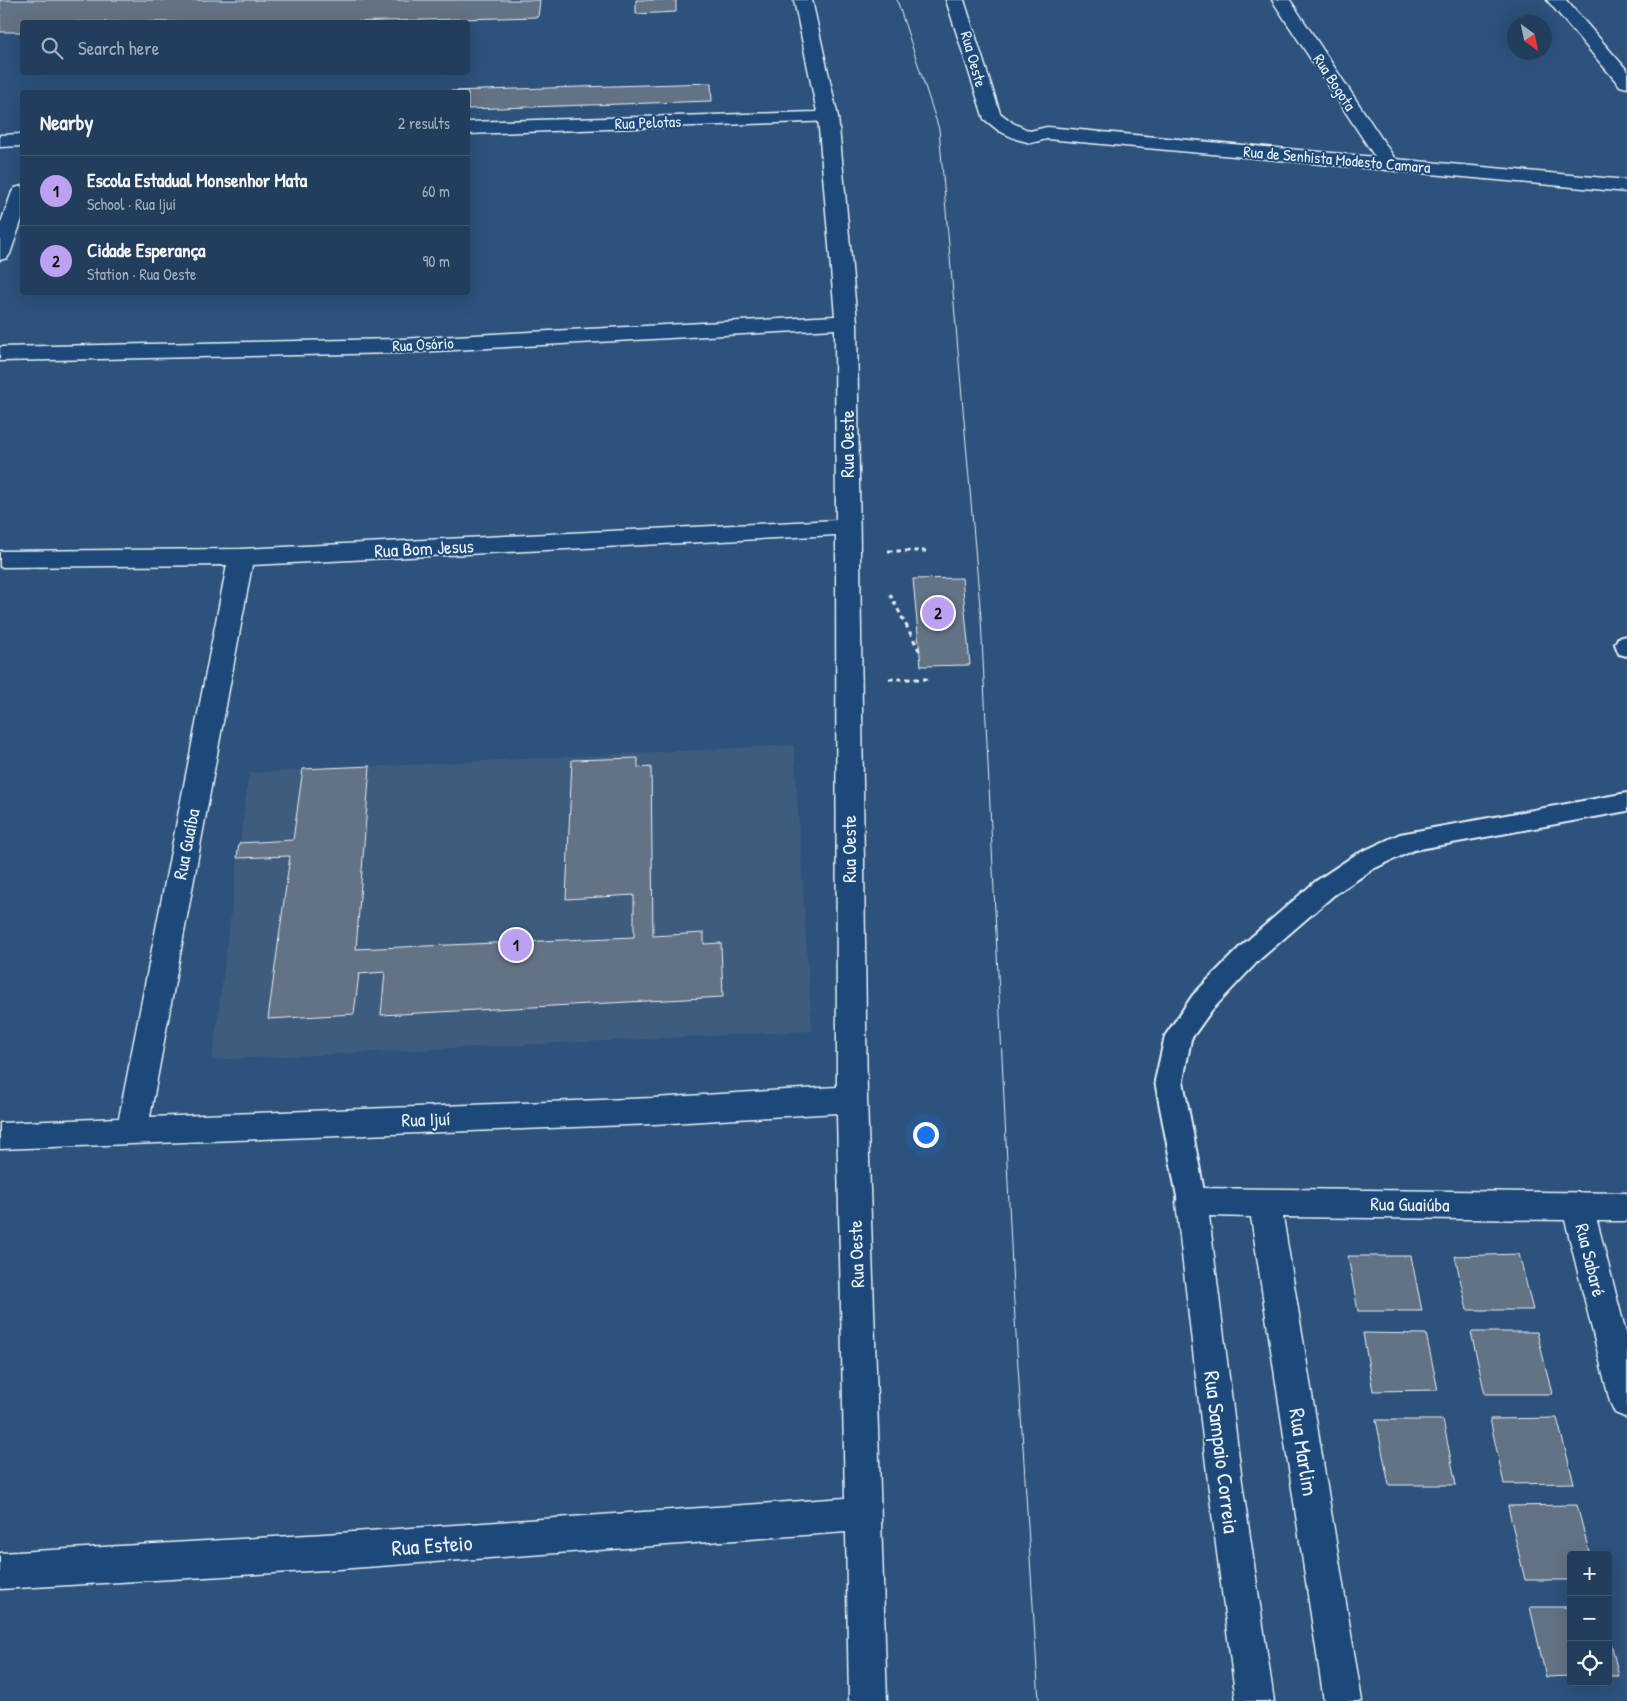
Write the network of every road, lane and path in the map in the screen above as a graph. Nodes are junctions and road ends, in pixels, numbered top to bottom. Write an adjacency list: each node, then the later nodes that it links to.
1 (803, 0): 6 (street, Rua Oeste)
2 (955, 0): 8 (street, Rua Oeste)
3 (1281, 0): 11 (street, Rua Bogota)
4 (1556, 0): 5 (street)
5 (1627, 82)
6 (828, 117): 7 (street, Rua Pelotas); 15 (street, Rua Oeste)
7 (470, 128)
8 (1047, 133): 11 (street, Rua de Senhista Modesto Camara)
9 (20, 140): 10 (street)
10 (0, 141)
11 (1389, 164): 12 (street, Rua de Senhista Modesto Camara)
12 (1627, 186)
13 (20, 198): 14 (street)
14 (0, 254)
15 (846, 322): 16 (street, Rua Osório); 17 (street, Rua Oeste)
16 (0, 354)
17 (847, 527): 18 (street, Rua Bom Jesus); 21 (street, Rua Oeste)
18 (241, 557): 19 (street, Rua Bom Jesus); 22 (street, Rua Guaíba)
19 (0, 559)
20 (1627, 802): 24 (lane)
21 (852, 1099): 22 (street, Rua Ijuí); 29 (street, Rua Oeste)
22 (132, 1130): 23 (street, Rua Ijuí)
23 (0, 1136)
24 (1192, 1202): 25 (street, Rua Guaiúba); 32 (street, Rua Sampaio Correia)
25 (1265, 1203): 26 (street, Rua Guaiúba); 33 (street, Rua Marlim)
26 (1576, 1206): 27 (street, Rua Guaiúba); 28 (street, Rua Sabaré)
27 (1627, 1207)
28 (1627, 1402)
29 (864, 1514): 30 (street, Rua Esteio); 31 (street, Rua Oeste)
30 (0, 1571)
31 (868, 1701)
32 (1255, 1701)
33 (1343, 1701)

